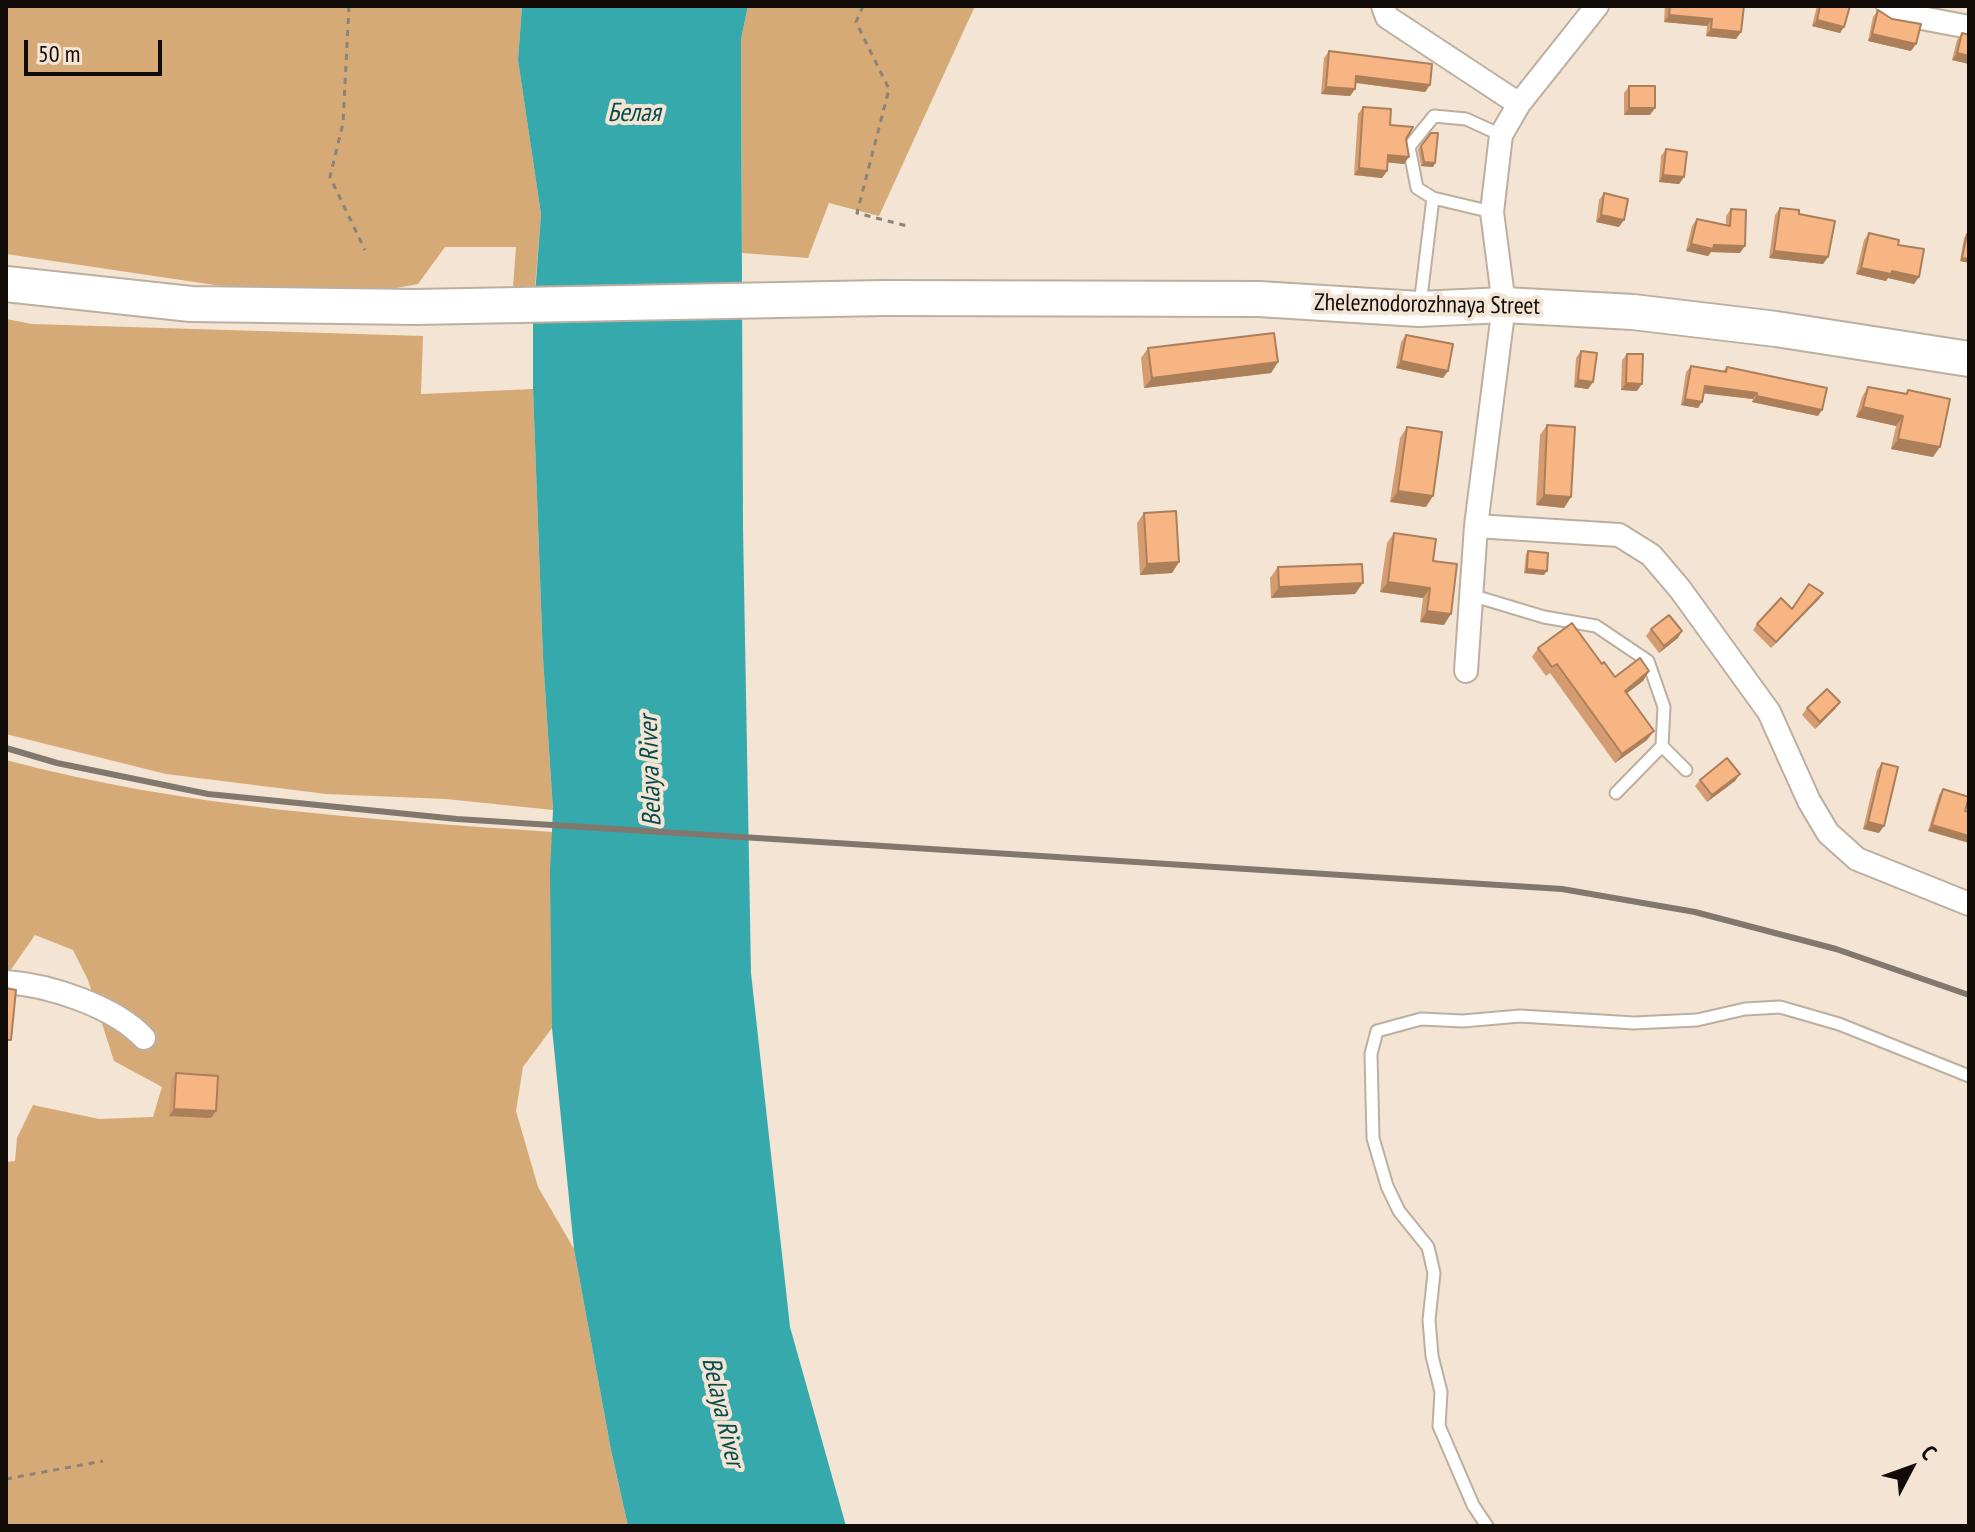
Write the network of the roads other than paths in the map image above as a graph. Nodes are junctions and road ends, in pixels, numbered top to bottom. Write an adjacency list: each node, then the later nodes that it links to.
1 (1383, 6): 5 (street)
2 (1597, 6): 5 (street)
3 (1888, 6): 4 (street)
4 (1969, 27)
5 (1519, 104): 6 (street)
6 (1501, 135): 7 (lane); 8 (street)
7 (1433, 198): 8 (lane); 11 (lane)
8 (1492, 212): 10 (street)
9 (6, 284): 11 (main road, Zheleznodorozhnaya Street)
10 (1504, 305): 11 (main road, Zheleznodorozhnaya Street); 12 (main road, Zheleznodorozhnaya Street); 13 (street)
11 (1419, 309)
12 (1969, 359)
13 (1476, 526): 14 (street); 19 (street)
14 (1471, 595): 15 (street); 16 (lane)
15 (1466, 671)
16 (1662, 746): 17 (lane); 18 (lane)
17 (1686, 770)
18 (1616, 793)
19 (1969, 904)
20 (6, 982): 21 (street)
21 (144, 1038)
22 (1969, 1076): 23 (lane)
23 (1487, 1526)

